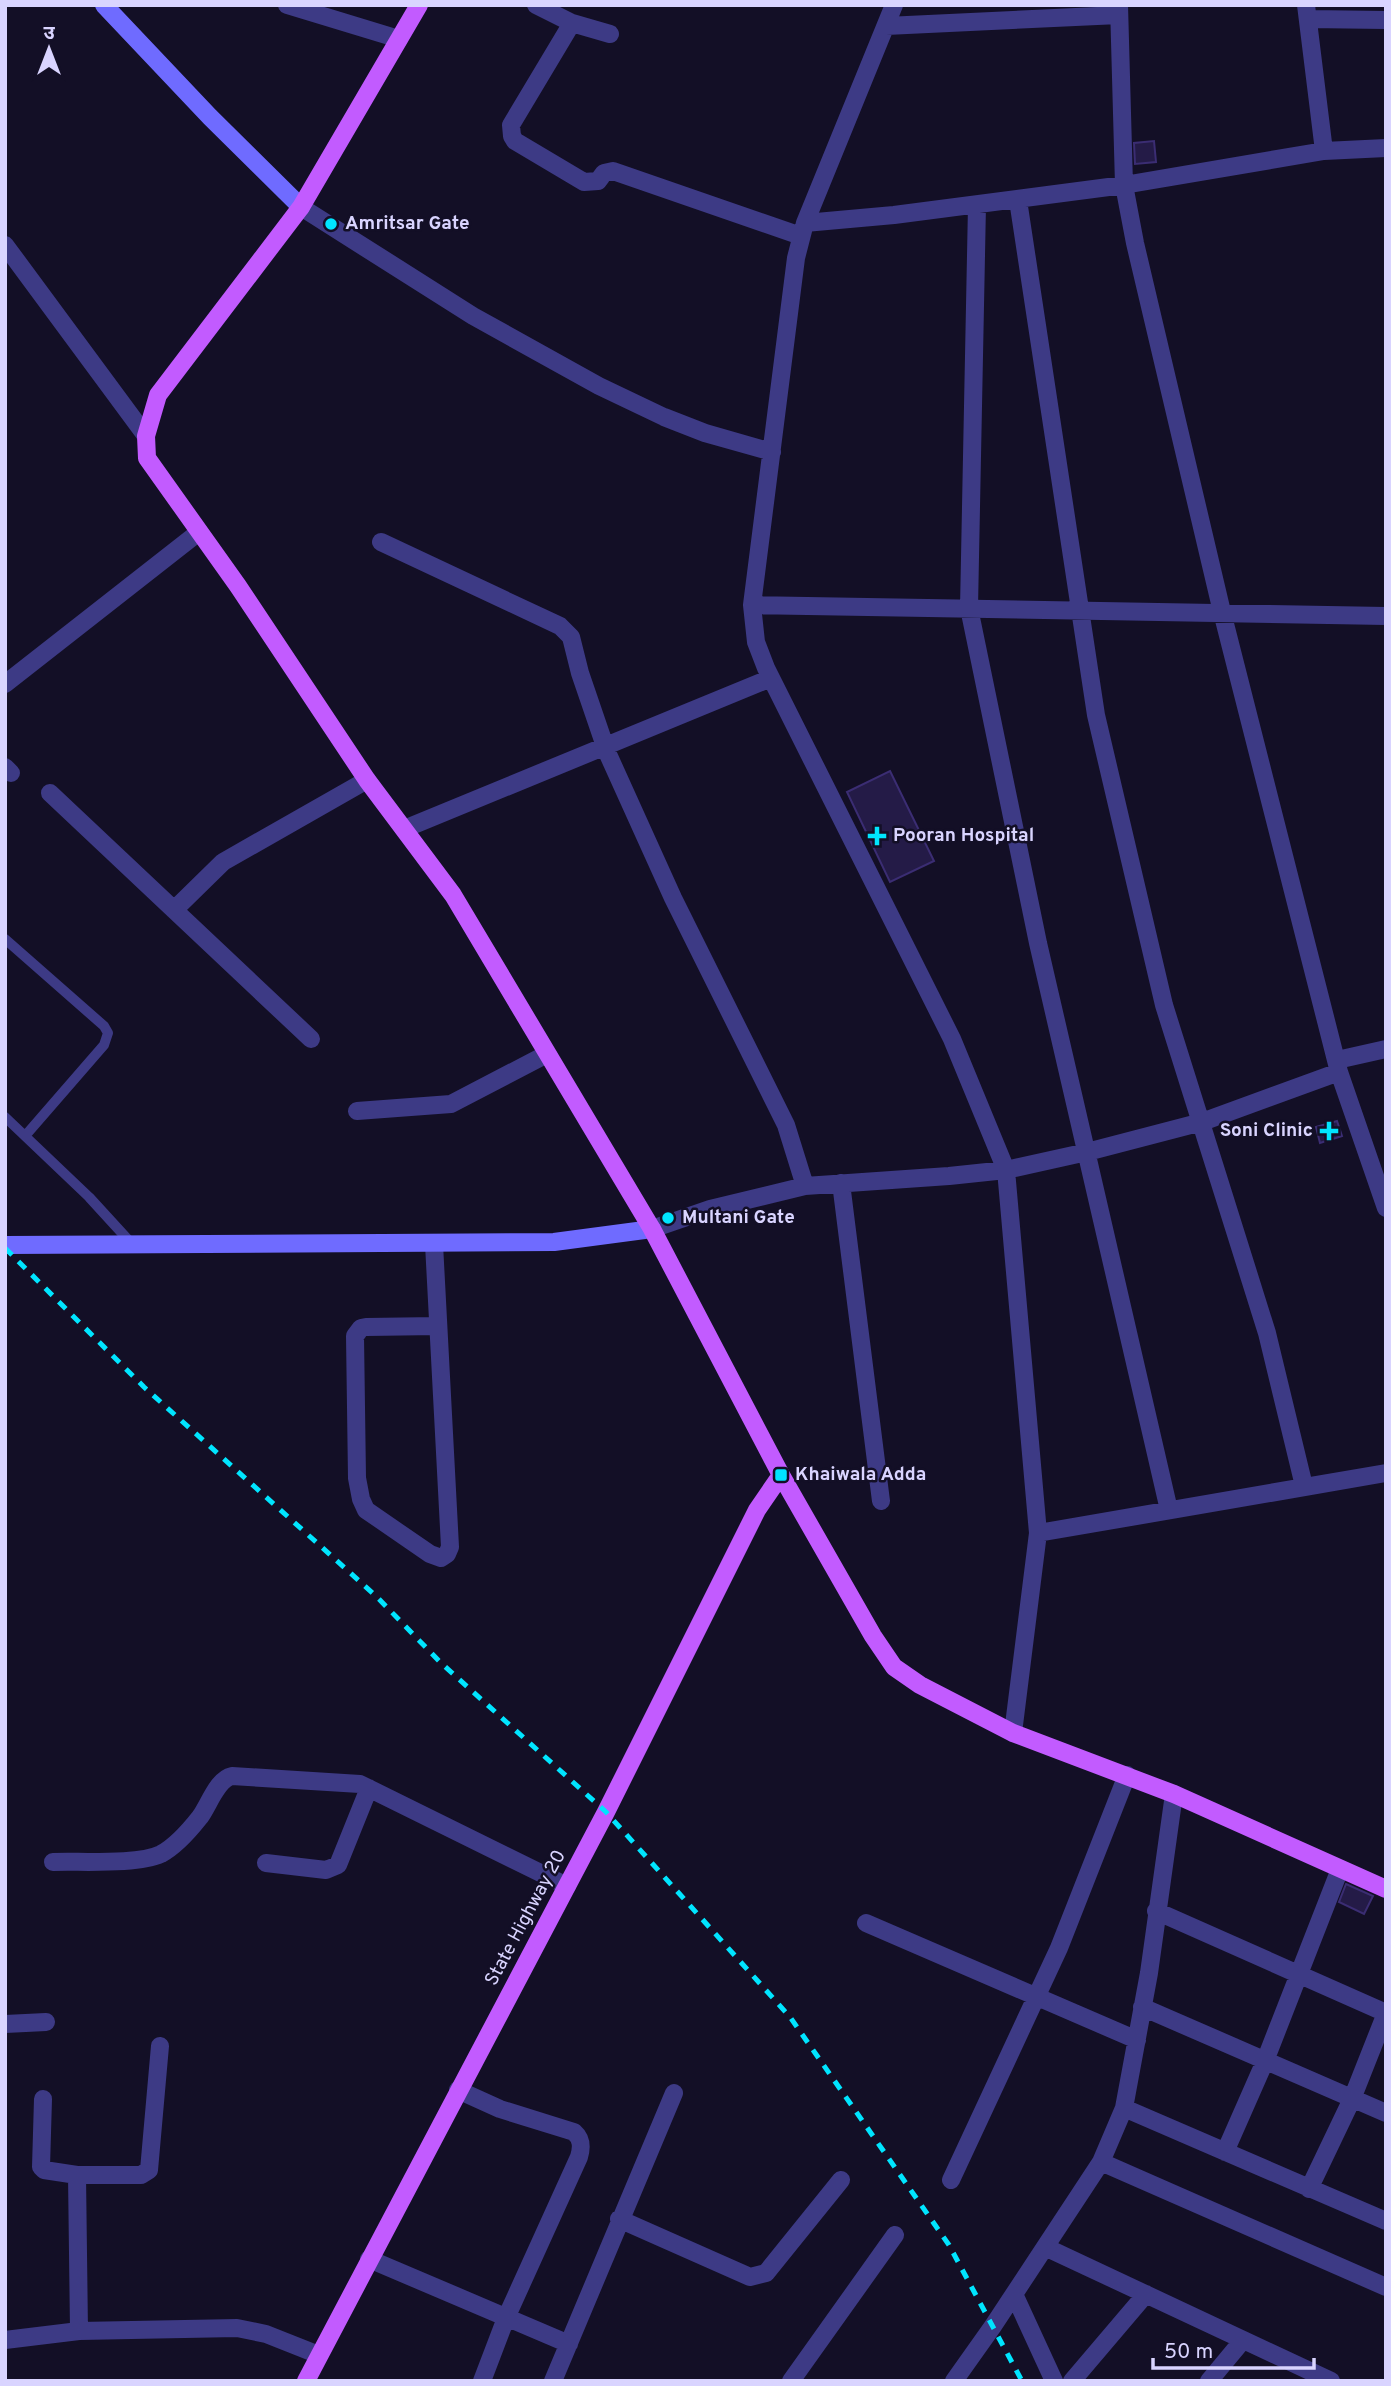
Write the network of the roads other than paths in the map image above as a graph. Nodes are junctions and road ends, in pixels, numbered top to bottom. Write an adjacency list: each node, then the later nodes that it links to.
1 (104, 5): 18 (street)
2 (287, 5): 12 (street)
3 (419, 5): 12 (main road)
4 (536, 5): 9 (street)
5 (894, 5): 10 (street)
6 (1119, 10): 10 (street); 15 (street)
7 (1307, 12): 8 (street); 14 (street)
8 (1386, 20)
9 (572, 23): 11 (street); 19 (street)
10 (886, 26): 19 (street)
11 (610, 34)
12 (399, 39): 18 (main road)
13 (1386, 148): 14 (street)
14 (1324, 150): 15 (street)
15 (1124, 186): 16 (street); 28 (street)
16 (1018, 200): 17 (street); 27 (street)
17 (977, 205): 19 (street); 26 (street)
18 (301, 206): 21 (main road); 22 (street)
19 (803, 229): 22 (street)
20 (5, 245): 21 (street)
21 (146, 436): 23 (main road)
22 (772, 452): 25 (street)
23 (199, 532): 31 (street); 33 (main road)
24 (381, 542): 32 (street)
25 (752, 605): 26 (street); 30 (street)
26 (969, 608): 27 (street); 46 (street)
27 (1079, 610): 28 (street); 44 (street)
28 (1222, 612): 29 (street); 41 (street)
29 (1386, 616)
30 (771, 678): 32 (street); 47 (street)
31 (5, 684)
32 (604, 745): 35 (street); 49 (street)
33 (367, 780): 35 (main road); 36 (street)
34 (50, 793): 36 (street)
35 (404, 829): 40 (main road)
36 (174, 910): 38 (street)
37 (5, 939): 45 (lane)
38 (311, 1039)
39 (1386, 1049): 41 (street)
40 (547, 1054): 42 (street); 51 (main road)
41 (1338, 1066): 44 (street); 50 (street)
42 (357, 1111)
43 (5, 1117): 45 (lane)
44 (1202, 1122): 46 (street); 58 (street)
45 (25, 1136): 52 (lane)
46 (1087, 1152): 47 (street); 60 (street)
47 (1006, 1170): 48 (street); 61 (street)
48 (841, 1183): 49 (street); 59 (street)
49 (805, 1186): 51 (street)
50 (1386, 1208)
51 (652, 1229): 53 (street); 57 (main road)
52 (132, 1244): 53 (street); 54 (street)
53 (434, 1244): 55 (street)
54 (5, 1245)
55 (438, 1326): 55 (street)
56 (1386, 1472): 58 (street)
57 (781, 1475): 62 (main road); 69 (main road, State Highway 20)
58 (1304, 1486): 60 (street)
59 (881, 1501)
60 (1169, 1510): 61 (street)
61 (1038, 1533): 62 (street)
62 (1013, 1733): 63 (main road)
63 (1126, 1775): 65 (main road); 74 (street)
64 (369, 1788): 66 (street); 67 (street); 69 (street)
65 (1174, 1794): 68 (main road); 71 (street)
66 (54, 1862)
67 (266, 1863)
68 (1340, 1868): 70 (main road); 73 (street)
69 (566, 1886): 82 (main road, State Highway 20)
70 (1386, 1889)
71 (1156, 1910): 73 (street); 75 (street)
72 (866, 1923): 74 (street)
73 (1299, 1974): 76 (street); 81 (street)
74 (1036, 1997): 79 (street); 92 (street)
75 (1142, 2007): 79 (street); 81 (street)
76 (1386, 2013): 85 (street)
77 (46, 2022): 78 (street)
78 (5, 2024)
79 (1137, 2040): 86 (street)
80 (160, 2046): 90 (street)
81 (1265, 2061): 85 (street); 88 (street)
82 (458, 2091): 98 (main road, State Highway 20); 102 (street)
83 (674, 2093): 94 (street)
84 (43, 2099): 90 (street)
85 (1352, 2099): 87 (street); 93 (street)
86 (1124, 2108): 88 (street); 89 (street)
87 (1386, 2113)
88 (1225, 2152): 93 (street)
89 (1101, 2162): 97 (street); 99 (street)
90 (76, 2175): 103 (street)
91 (841, 2180): 94 (street)
92 (951, 2180)
93 (1309, 2189): 95 (street)
94 (619, 2220): 106 (street)
95 (1386, 2221)
96 (895, 2235): 111 (street)
97 (1045, 2246): 100 (street); 101 (street)
98 (369, 2259): 102 (street); 107 (main road, State Highway 20)
99 (1386, 2287)
100 (1014, 2294): 112 (street); 113 (street)
101 (1146, 2294): 105 (street); 114 (street)
102 (506, 2318): 106 (street); 109 (street)
103 (79, 2331): 104 (street); 107 (street)
104 (5, 2340)
105 (1243, 2340): 115 (street); 116 (street)
106 (569, 2344): 110 (street)
107 (319, 2355): 108 (main road, State Highway 20)
108 (306, 2381)
109 (482, 2381)
110 (554, 2381)
111 (791, 2381)
112 (954, 2381)
113 (1054, 2381)
114 (1072, 2381)
115 (1209, 2381)
116 (1331, 2381)

